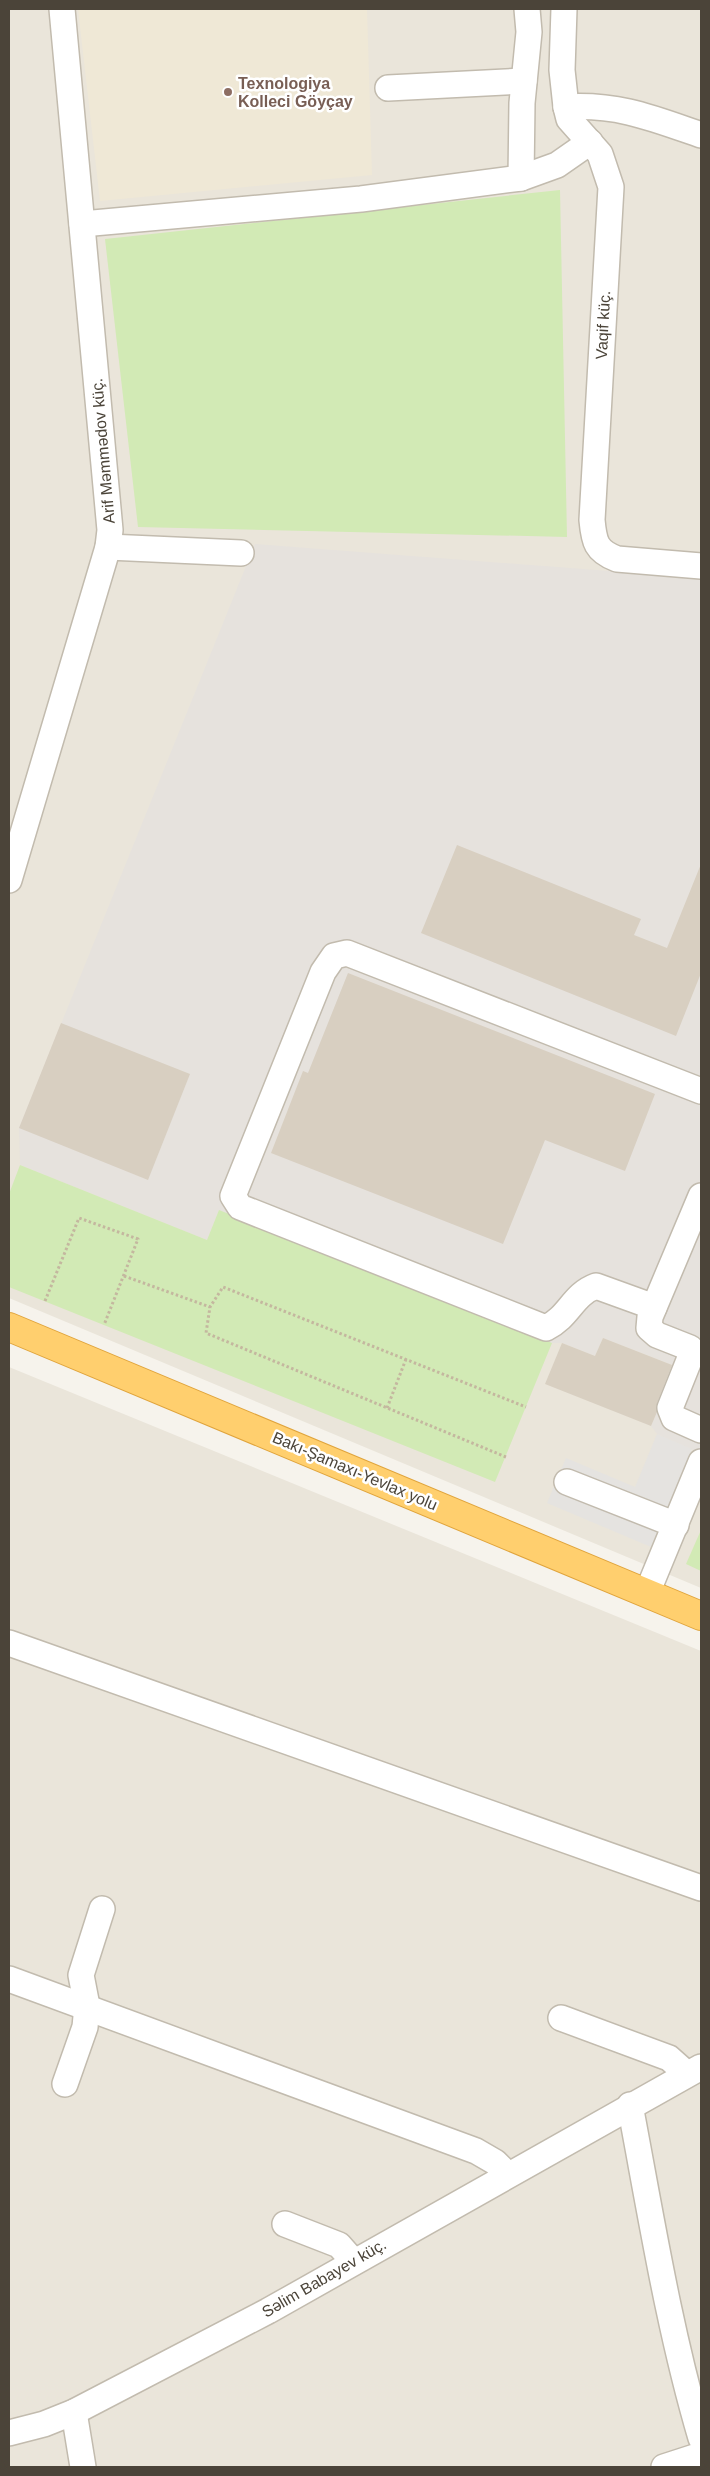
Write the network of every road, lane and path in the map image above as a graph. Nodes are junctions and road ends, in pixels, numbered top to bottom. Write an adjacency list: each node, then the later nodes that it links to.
1 (62, 9): 10 (street, Arif Məmmədov küç.)
2 (528, 9): 4 (street)
3 (564, 9): 6 (street, Vaqif küç.)
4 (524, 82): 5 (street); 9 (street)
5 (388, 88)
6 (566, 107): 7 (street); 8 (street, Vaqif küç.)
7 (701, 135)
8 (590, 142): 9 (street); 13 (street, Vaqif küç.)
9 (521, 178): 10 (street)
10 (82, 224): 11 (street, Arif Məmmədov küç.)
11 (108, 547): 12 (street); 14 (street, Arif Məmmədov küç.)
12 (241, 553)
13 (701, 566)
14 (9, 880)
15 (701, 1091): 20 (street)
16 (701, 1196): 20 (street)
17 (124, 1276): 18 (path); 19 (path); 21 (path)
18 (45, 1302)
19 (210, 1307): 23 (path); 25 (path)
20 (654, 1307): 26 (street)
21 (104, 1325)
22 (9, 1327): 31 (highway, Bakı-Şamaxı-Yevlax yolu)
23 (406, 1359): 24 (path); 25 (path)
24 (526, 1407)
25 (387, 1408): 27 (path)
26 (701, 1430)
27 (506, 1457)
28 (701, 1462): 30 (street)
29 (567, 1482): 30 (street)
30 (676, 1525): 31 (street)
31 (647, 1593): 32 (highway, Bakı-Şamaxı-Yevlax yolu)
32 (701, 1616)
33 (9, 1643): 34 (street)
34 (701, 1888)
35 (102, 1909): 37 (street)
36 (9, 1979): 37 (street)
37 (87, 2006): 40 (street); 42 (street)
38 (561, 2018): 39 (street)
39 (694, 2070): 41 (street, Səlim Babayev küç.)
40 (66, 2084)
41 (630, 2105): 42 (street, Səlim Babayev küç.); 47 (street)
42 (508, 2174): 44 (street, Səlim Babayev küç.)
43 (285, 2224): 44 (street)
44 (354, 2262): 45 (street, Səlim Babayev küç.)
45 (74, 2412): 46 (street, Səlim Babayev küç.); 49 (street)
46 (9, 2433)
47 (701, 2438)
48 (701, 2455): 50 (street)
49 (83, 2467)
50 (664, 2467)

